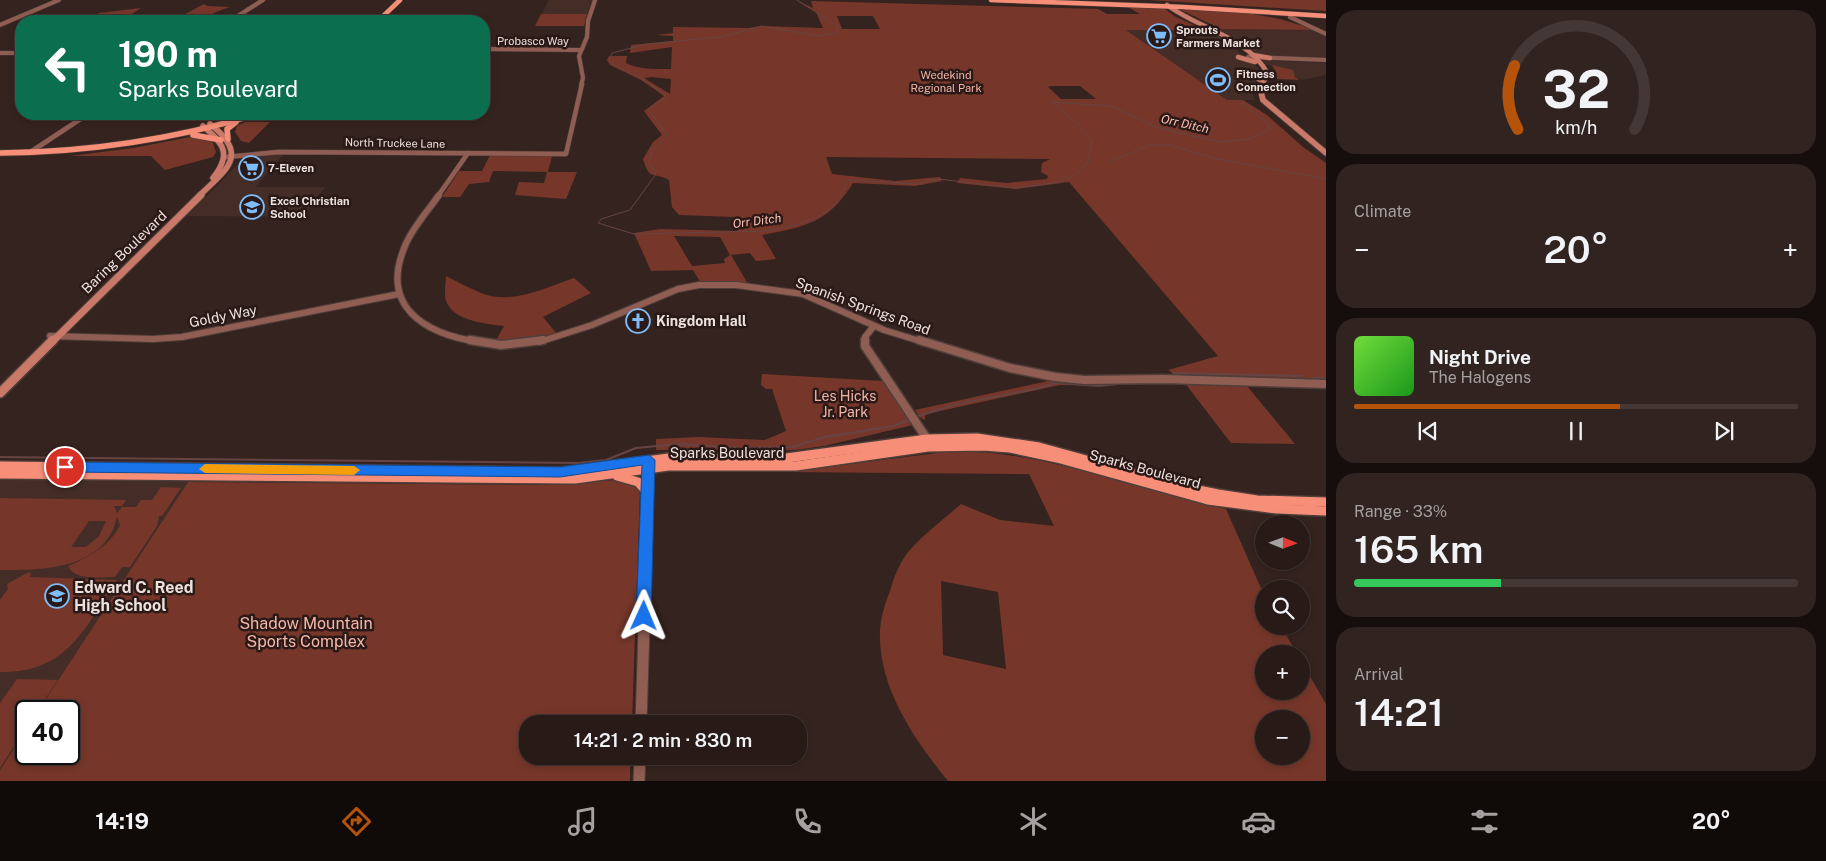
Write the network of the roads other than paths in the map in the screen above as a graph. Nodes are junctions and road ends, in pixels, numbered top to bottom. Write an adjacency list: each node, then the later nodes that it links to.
1 (59, 0): 12 (street)
2 (263, 0): 13 (street)
3 (396, 0): 14 (main road)
4 (400, 0): 15 (main road)
5 (595, 0): 26 (street)
6 (990, 0): 8 (main road)
7 (1019, 0): 10 (main road)
8 (1127, 4): 10 (main road)
9 (1183, 6): 10 (main road); 10 (main road); 11 (main road)
10 (1170, 8): 17 (main road); 20 (main road); 22 (main road)
11 (1261, 11): 16 (main road); 18 (main road)
12 (23, 15)
13 (239, 15)
14 (380, 15)
15 (384, 15)
16 (1312, 15): 17 (main road); 18 (main road)
17 (1326, 16)
18 (1290, 17): 23 (street)
19 (15, 18): 21 (street)
20 (1188, 20): 22 (main road); 24 (main road)
21 (0, 25)
22 (1214, 29): 24 (main road)
23 (1326, 34)
24 (1239, 47): 29 (main road); 29 (main road)
25 (490, 49): 26 (street, Probasco Way)
26 (581, 50): 45 (street)
27 (0, 53): 28 (street)
28 (15, 53)
29 (1252, 58): 30 (main road); 30 (street); 32 (main road)
30 (1270, 59): 31 (street); 32 (main road)
31 (1326, 61)
32 (1262, 67): 34 (main road)
33 (1252, 76): 34 (main road)
34 (1264, 78): 35 (main road); 37 (main road); 37 (main road)
35 (1274, 79)
36 (1255, 97): 37 (main road)
37 (1262, 103): 49 (main road); 53 (main road)
38 (79, 120): 47 (street)
39 (227, 120): 42 (main road)
40 (232, 120): 42 (main road)
41 (242, 120): 43 (main road)
42 (208, 126): 43 (main road); 44 (main road); 47 (main road)
43 (224, 139): 44 (main road); 51 (main road); 52 (main road)
44 (151, 142): 47 (main road)
45 (569, 143): 50 (street); 50 (street, North Truckee Lane)
46 (0, 151): 47 (main road)
47 (31, 151)
48 (468, 153): 50 (street, North Truckee Lane); 51 (street, North Truckee Lane); 54 (street)
49 (1326, 153)
50 (544, 154)
51 (232, 156): 52 (street, North Truckee Lane); 56 (main road, Baring Boulevard)
52 (224, 157): 56 (main road, Baring Boulevard)
53 (1326, 158)
54 (399, 294): 55 (street, Spanish Springs Road); 56 (street, Goldy Way)
55 (874, 326): 58 (street, Spanish Springs Road); 60 (street)
56 (53, 336): 57 (main road, Baring Boulevard); 59 (main road, Baring Boulevard)
57 (0, 384)
58 (1326, 384)
59 (0, 392)
60 (927, 439): 61 (main road); 62 (main road); 63 (main road, Sparks Boulevard); 72 (main road, Sparks Boulevard)
61 (966, 445): 62 (main road, Sparks Boulevard); 73 (main road, Sparks Boulevard)
62 (837, 460): 63 (main road, Sparks Boulevard)
63 (649, 464): 66 (main road, Sparks Boulevard); 68 (main road, Sparks Boulevard); 71 (street)
64 (0, 466): 65 (main road, Sparks Boulevard)
65 (219, 469): 66 (main road, Sparks Boulevard); 69 (main road)
66 (413, 471): 70 (main road)
67 (0, 474): 69 (main road, Sparks Boulevard)
68 (604, 476): 70 (main road, Sparks Boulevard); 71 (main road)
69 (200, 477): 70 (main road, Sparks Boulevard)
70 (384, 478)
71 (647, 492): 74 (street)
72 (1326, 502)
73 (1326, 511)
74 (641, 715)
75 (640, 765): 76 (street)
76 (639, 781)

